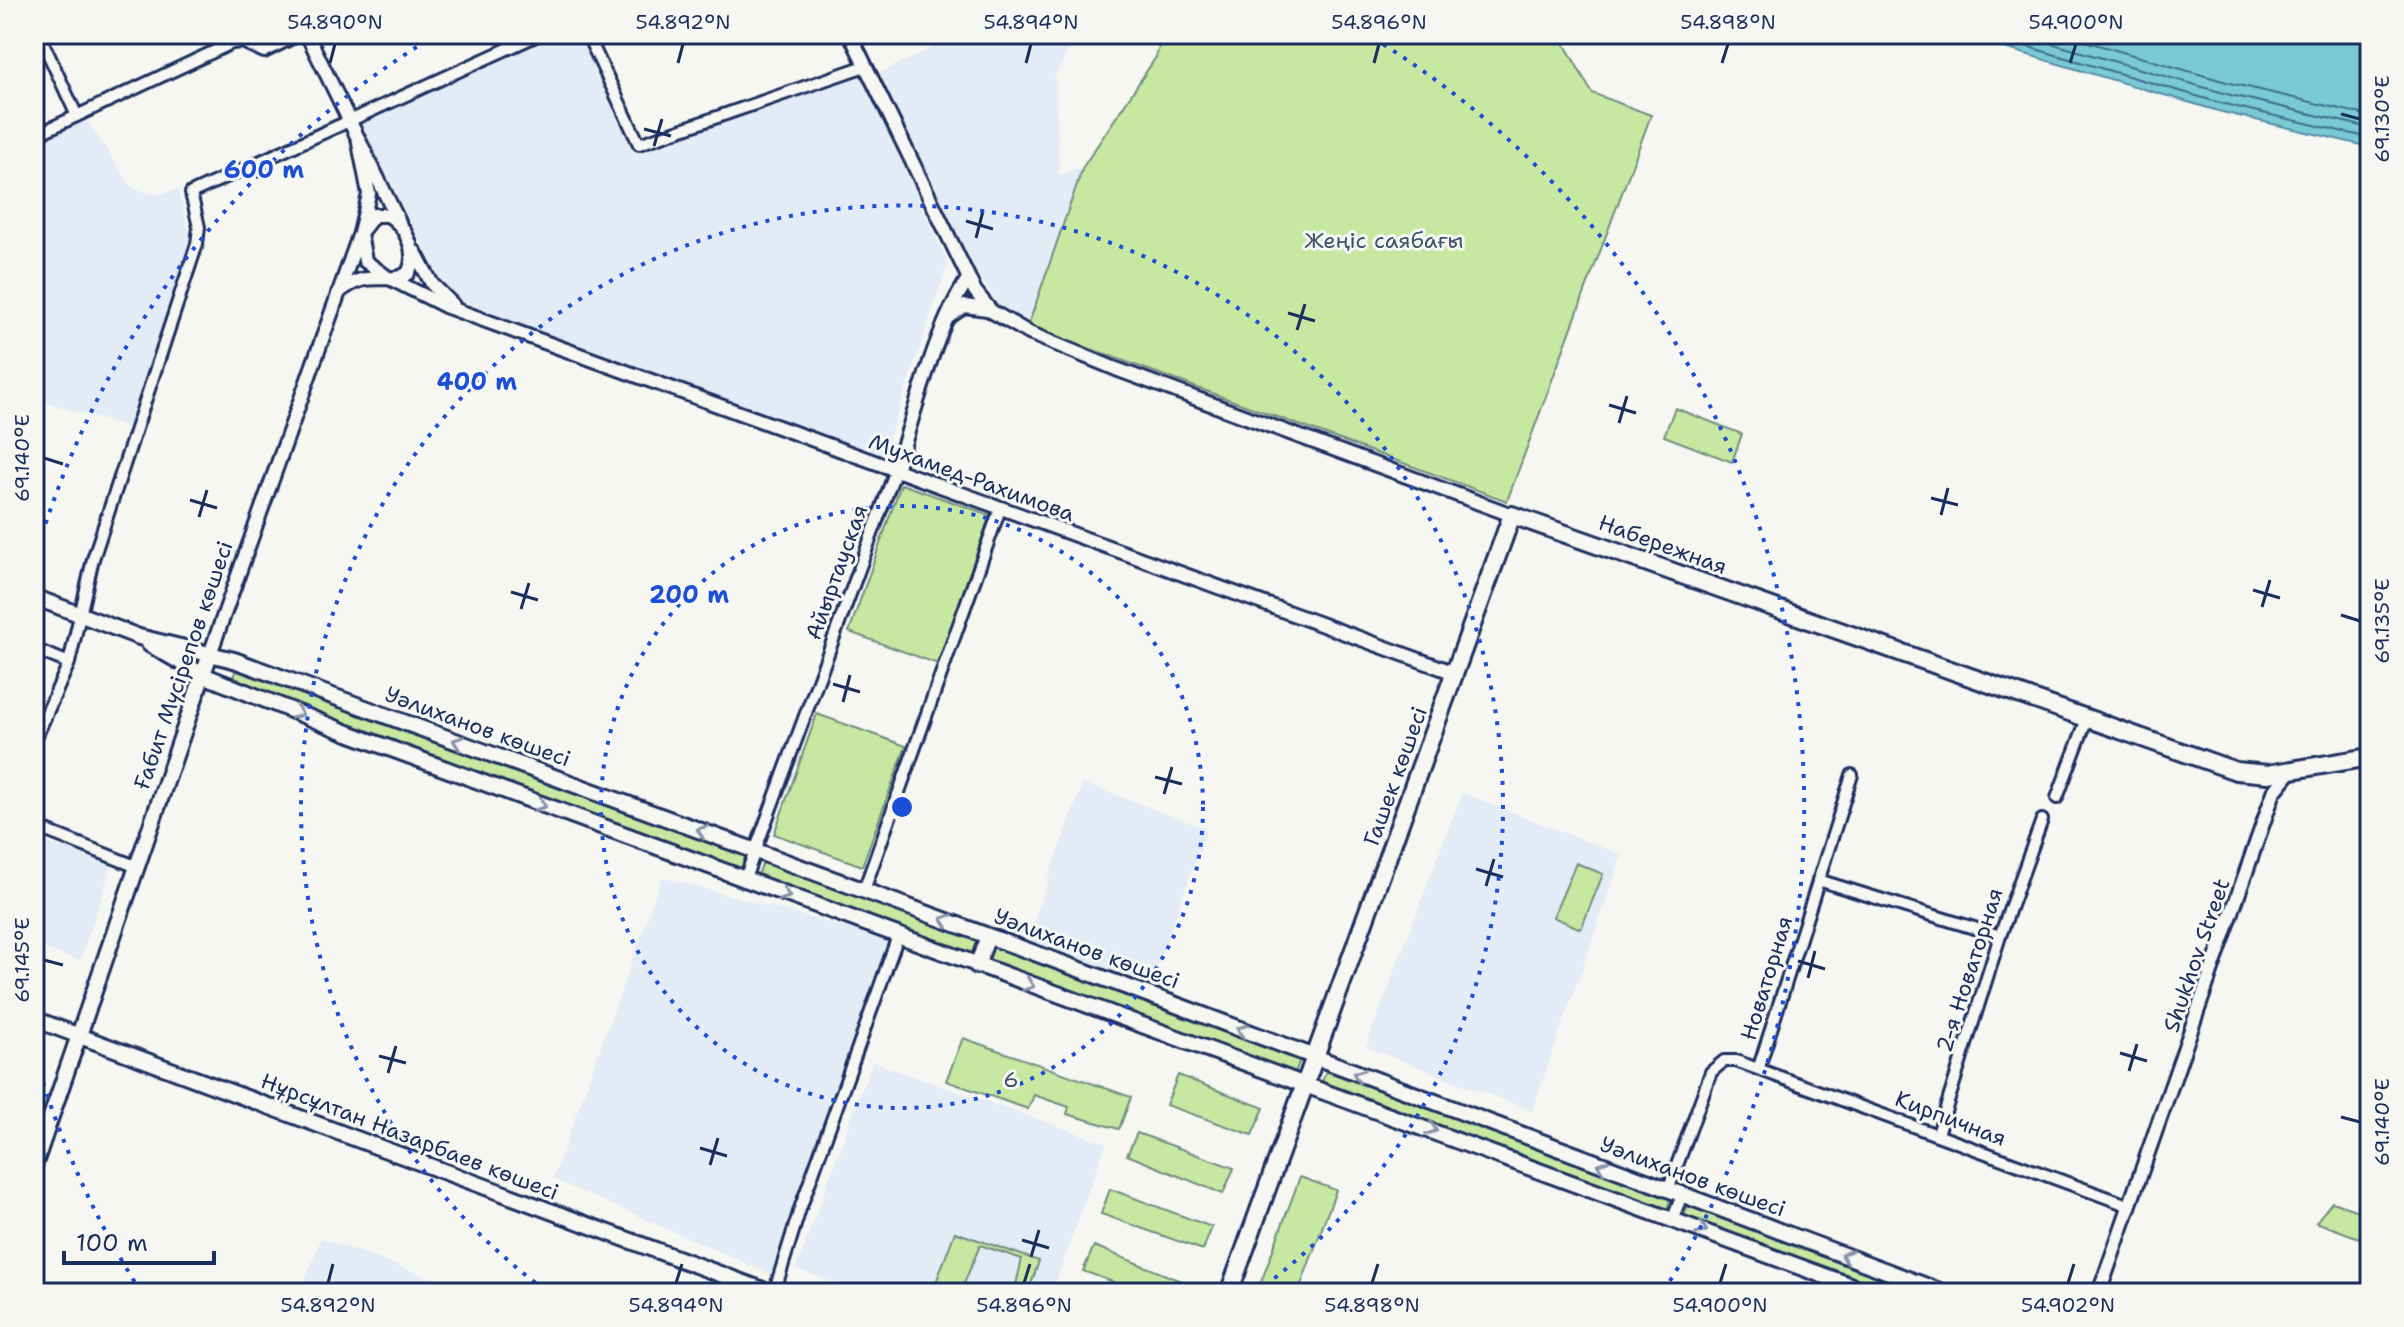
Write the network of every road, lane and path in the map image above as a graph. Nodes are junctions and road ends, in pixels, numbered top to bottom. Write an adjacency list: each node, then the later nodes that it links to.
1 (39, 34): 8 (street)
2 (300, 34): 8 (street)
3 (307, 34): 9 (street)
4 (540, 34): 9 (street)
5 (587, 34): 7 (street)
6 (850, 34): 7 (street, Набережная)
7 (865, 66): 15 (street, Набережная)
8 (77, 116): 10 (street)
9 (347, 120): 11 (street); 24 (street)
10 (34, 136)
11 (359, 143): 12 (street, Ғабит Мүсірепов көшесі); 13 (street)
12 (360, 233): 13 (street); 14 (street); 16 (street, Ғабит Мүсірепов көшесі)
13 (406, 236): 14 (street); 19 (street)
14 (387, 277): 16 (street); 19 (street)
15 (968, 279): 17 (street, Набережная); 18 (street, Айыртауская)
16 (338, 293): 27 (street, Ғабит Мүсірепов көшесі)
17 (991, 311): 18 (street); 22 (street, Набережная)
18 (950, 316): 20 (street, Айыртауская)
19 (476, 319): 20 (street, Мухамед-Рахимова)
20 (895, 472): 21 (street, Мухамед-Рахимова); 41 (street, Айыртауская)
21 (1000, 509): 29 (street, Мухамед-Рахимова); 45 (street)
22 (1512, 515): 29 (main road, Гашек көшесі); 31 (main road, Набережная)
23 (34, 597): 24 (main road)
24 (80, 616): 25 (main road); 28 (street)
25 (139, 637): 27 (main road, Уәлиханов көшесі); 30 (main road, Уәлиханов көшесі)
26 (34, 649): 28 (street)
27 (210, 654): 30 (main road, Ғабит Мүсірепов көшесі); 41 (main road, Уәлиханов көшесі, one-way to 27)
28 (69, 663): 32 (street)
29 (1455, 673): 52 (main road, Гашек көшесі)
30 (203, 675): 42 (main road, Ғабит Мүсірепов көшесі); 44 (main road, Уәлиханов көшесі, one-way to 44)
31 (2087, 719): 34 (main road, Набережная); 37 (street)
32 (34, 742)
33 (2370, 757): 35 (main road, Набережная)
34 (2236, 771): 35 (main road, Набережная); 38 (street)
35 (2291, 771): 38 (street, Shukhov Street)
36 (1852, 775): 43 (street, Новаторная)
37 (2057, 798)
38 (2272, 799): 58 (street, Shukhov Street)
39 (2042, 820): 48 (street, 2-я Новаторная)
40 (34, 826): 42 (street)
41 (756, 851): 44 (street, Айыртауская); 45 (main road, Уәлиханов көшесі)
42 (135, 866): 51 (main road, Ғабит Мүсірепов көшесі)
43 (1818, 880): 48 (street); 53 (street, Новаторная)
44 (744, 881): 46 (main road, Уәлиханов көшесі, one-way to 46)
45 (864, 890): 47 (main road, Уәлиханов көшесі, one-way to 45)
46 (898, 936): 49 (main road, Уәлиханов көшесі); 60 (street)
47 (988, 936): 49 (main road); 52 (main road, Уәлиханов көшесі, one-way to 47)
48 (2000, 936): 55 (street, 2-я Новаторная)
49 (977, 966): 54 (main road, Уәлиханов көшесі, one-way to 54)
50 (34, 1019): 51 (main road, Нұрсұлтан Назарбаев көшесі)
51 (79, 1035): 56 (main road, Ғабит Мүсірепов көшесі); 60 (main road, Нұрсұлтан Назарбаев көшесі)
52 (1316, 1055): 54 (main road, Гашек көшесі); 57 (main road, Уәлиханов көшесі, one-way to 52)
53 (1759, 1067): 55 (street, Кирпичная); 57 (street, Новаторная)
54 (1305, 1085): 59 (main road, Уәлиханов көшесі, one-way to 59); 61 (main road, Гашек көшесі)
55 (1938, 1134): 58 (street, Кирпичная)
56 (34, 1166)
57 (1675, 1192): 59 (street); 63 (main road, Уәлиханов көшесі, one-way to 57)
58 (2130, 1206): 64 (street, Shukhov Street)
59 (1673, 1218): 62 (main road, Уәлиханов көшесі, one-way to 62)
60 (773, 1293)
61 (1229, 1293)
62 (1871, 1293)
63 (1945, 1293)
64 (2099, 1293)

